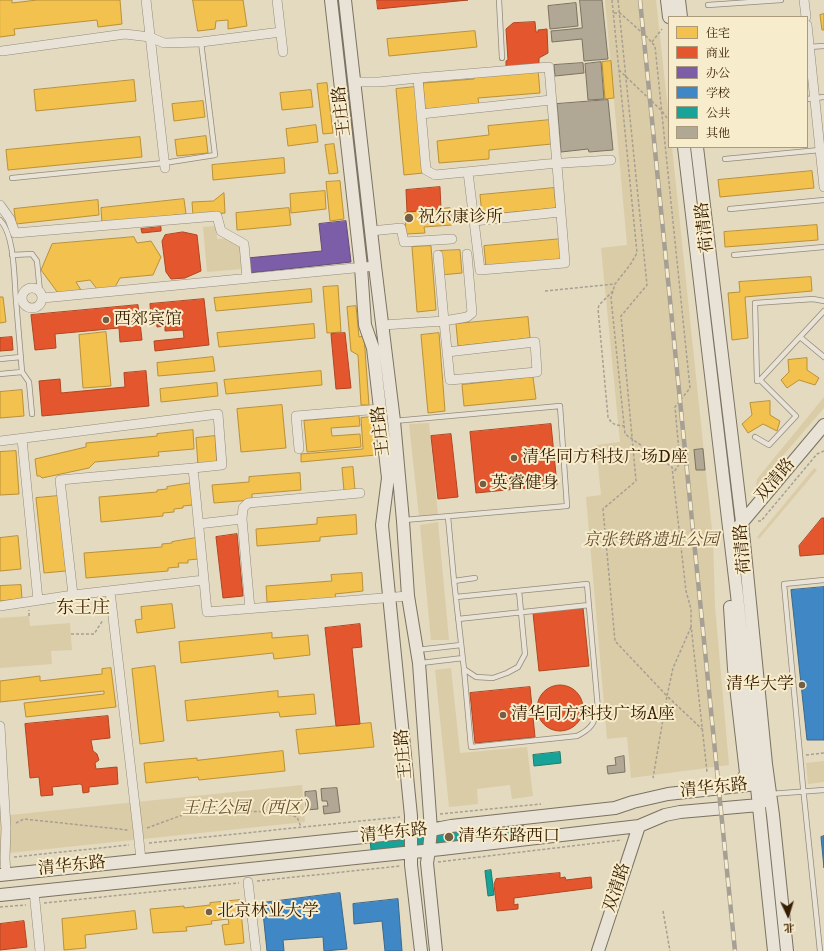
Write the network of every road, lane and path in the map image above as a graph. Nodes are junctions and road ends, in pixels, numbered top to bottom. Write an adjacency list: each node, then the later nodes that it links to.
1 (146, 0): 20 (street)
2 (277, 0): 19 (street)
3 (331, 0): 61 (main road, 王庄路)
4 (345, 0): 31 (main road, 王庄路)
5 (499, 0): 27 (lane)
6 (612, 0): 13 (path)
7 (618, 0): 14 (path)
8 (667, 0): 15 (main road)
9 (679, 0): 16 (main road)
10 (781, 0): 12 (lane)
11 (804, 0): 17 (street)
12 (708, 5)
13 (614, 13): 14 (path); 28 (path)
14 (620, 13): 22 (path); 29 (path)
15 (669, 16)
16 (681, 16)
17 (806, 16)
18 (662, 29): 22 (path)
19 (280, 32): 21 (street); 26 (street)
20 (150, 38): 21 (street); 25 (street); 43 (street)
21 (201, 42): 43 (lane)
22 (652, 42): 34 (path)
23 (824, 46): 24 (lane)
24 (808, 47): 32 (street)
25 (2, 51)
26 (283, 52)
27 (502, 58)
28 (619, 70): 29 (path); 63 (path)
29 (626, 76): 34 (path); 87 (path)
30 (418, 78): 31 (street); 33 (street); 35 (street)
31 (354, 82): 53 (main road, 王庄路)
32 (815, 98): 39 (street)
33 (551, 100): 35 (street); 42 (street)
34 (662, 111): 36 (path); 92 (path)
35 (421, 114): 44 (street)
36 (668, 120)
37 (684, 148): 99 (main road, 荷清路)
38 (697, 148): 97 (main road, 荷清路)
39 (822, 149): 40 (lane); 46 (street)
40 (725, 159)
41 (612, 160): 42 (street)
42 (556, 164): 44 (street); 50 (street)
43 (164, 166): 45 (lane)
44 (468, 172): 52 (street)
45 (12, 178)
46 (824, 187)
47 (824, 200): 49 (lane)
48 (0, 205): 62 (street)
49 (730, 209)
50 (560, 212): 52 (street); 52 (street)
51 (0, 220): 57 (lane)
52 (474, 221)
53 (371, 231): 54 (street); 60 (main road, 王庄路)
54 (452, 239)
55 (824, 247): 58 (lane)
56 (467, 254): 70 (street)
57 (12, 255): 66 (lane); 67 (lane)
58 (734, 255)
59 (438, 256): 70 (street)
60 (375, 266): 61 (street); 71 (main road, 王庄路)
61 (361, 267): 62 (street); 80 (main road, 王庄路)
62 (247, 278): 66 (street)
63 (615, 284): 64 (path); 65 (path)
64 (545, 291)
65 (613, 292): 84 (path); 84 (path)
66 (41, 295): 67 (street); 67 (street)
67 (19, 300): 74 (lane)
68 (824, 301): 79 (lane)
69 (824, 311): 72 (lane)
70 (444, 321): 71 (street); 73 (street)
71 (383, 325): 82 (main road, 王庄路)
72 (800, 337): 75 (lane); 79 (lane)
73 (447, 352): 73 (street)
74 (21, 357): 76 (lane); 77 (lane)
75 (824, 357)
76 (0, 359)
77 (22, 372): 78 (lane); 81 (lane)
78 (0, 374)
79 (760, 380): 85 (lane)
80 (380, 409): 89 (street); 108 (main road, 王庄路)
81 (32, 414)
82 (394, 421): 94 (lane); 96 (main road, 王庄路)
83 (824, 424): 97 (main road, 双清路)
84 (624, 426): 87 (path)
85 (755, 436)
86 (22, 439): 88 (street); 91 (street); 110 (street)
87 (633, 439): 92 (path); 124 (path)
88 (0, 441)
89 (299, 449)
90 (824, 452): 97 (path)
91 (193, 468): 98 (street); 106 (street)
92 (673, 473): 117 (path)
93 (360, 493): 95 (street)
94 (448, 517): 96 (lane); 103 (lane)
95 (242, 519): 98 (street); 113 (street)
96 (403, 521): 107 (main road, 王庄路)
97 (742, 522): 99 (main road, 双清路); 135 (main road, 荷清路)
98 (198, 524): 101 (street)
99 (730, 538): 131 (main road, 荷清路); 132 (main road)
100 (475, 578): 103 (lane)
101 (204, 580): 104 (street); 113 (street)
102 (824, 580): 128 (lane)
103 (454, 581): 109 (lane)
104 (110, 591): 106 (street); 115 (street)
105 (519, 591): 109 (lane); 111 (lane); 114 (lane)
106 (72, 595): 110 (street)
107 (408, 596): 108 (street); 120 (main road, 王庄路)
108 (389, 598): 113 (street); 137 (main road, 王庄路)
109 (456, 598): 116 (lane)
110 (38, 600): 112 (street)
111 (589, 605): 114 (lane); 123 (lane)
112 (0, 606)
113 (250, 609)
114 (522, 612): 116 (lane); 123 (lane)
115 (113, 617): 118 (path); 142 (street)
116 (458, 619): 119 (lane)
117 (691, 625): 124 (path); 126 (path)
118 (71, 634)
119 (461, 645): 120 (lane); 121 (lane)
120 (417, 650): 122 (main road, 王庄路)
121 (463, 658): 122 (lane); 123 (lane)
122 (418, 663): 141 (main road, 王庄路)
123 (464, 669)
124 (667, 696): 126 (path); 130 (path)
125 (0, 726): 140 (street)
126 (703, 730): 129 (path)
127 (824, 753): 128 (path)
128 (800, 756): 134 (lane)
129 (707, 772)
130 (653, 778)
131 (757, 784): 132 (main road, 清华东路); 135 (main road, 清华东路); 136 (main road, 荷清路)
132 (736, 786): 141 (main road, 清华东路)
133 (824, 790): 134 (lane)
134 (804, 792): 135 (lane); 165 (lane)
135 (770, 794): 136 (main road, 清华东路); 164 (main road, 荷清路)
136 (759, 805): 138 (main road, 清华东路); 163 (main road, 荷清路)
137 (410, 816): 139 (path); 143 (main road, 王庄路)
138 (639, 826): 145 (main road, 清华东路); 161 (main road, 双清路)
139 (301, 827): 142 (path); 144 (path)
140 (6, 828): 142 (path); 147 (street)
141 (431, 830): 143 (main road, 清华东路); 145 (main road, 王庄路)
142 (138, 831): 144 (street)
143 (412, 832): 146 (main road, 王庄路); 148 (main road, 清华东路)
144 (139, 844): 147 (path); 148 (street)
145 (429, 850): 146 (main road, 清华东路); 160 (main road, 王庄路)
146 (411, 852): 149 (main road, 王庄路); 152 (main road, 清华东路)
147 (5, 858): 150 (street)
148 (140, 860): 150 (main road, 清华东路)
149 (411, 865): 151 (path); 159 (main road)
150 (3, 874)
151 (248, 882): 154 (path); 158 (street)
152 (34, 891): 153 (main road, 清华东路); 154 (street)
153 (0, 895)
154 (35, 904): 155 (path); 157 (street)
155 (0, 907)
156 (663, 911): 162 (path)
157 (40, 951)
158 (256, 951)
159 (420, 951)
160 (436, 951)
161 (598, 951)
162 (670, 951)
163 (774, 951)
164 (786, 951)
165 (820, 951)

